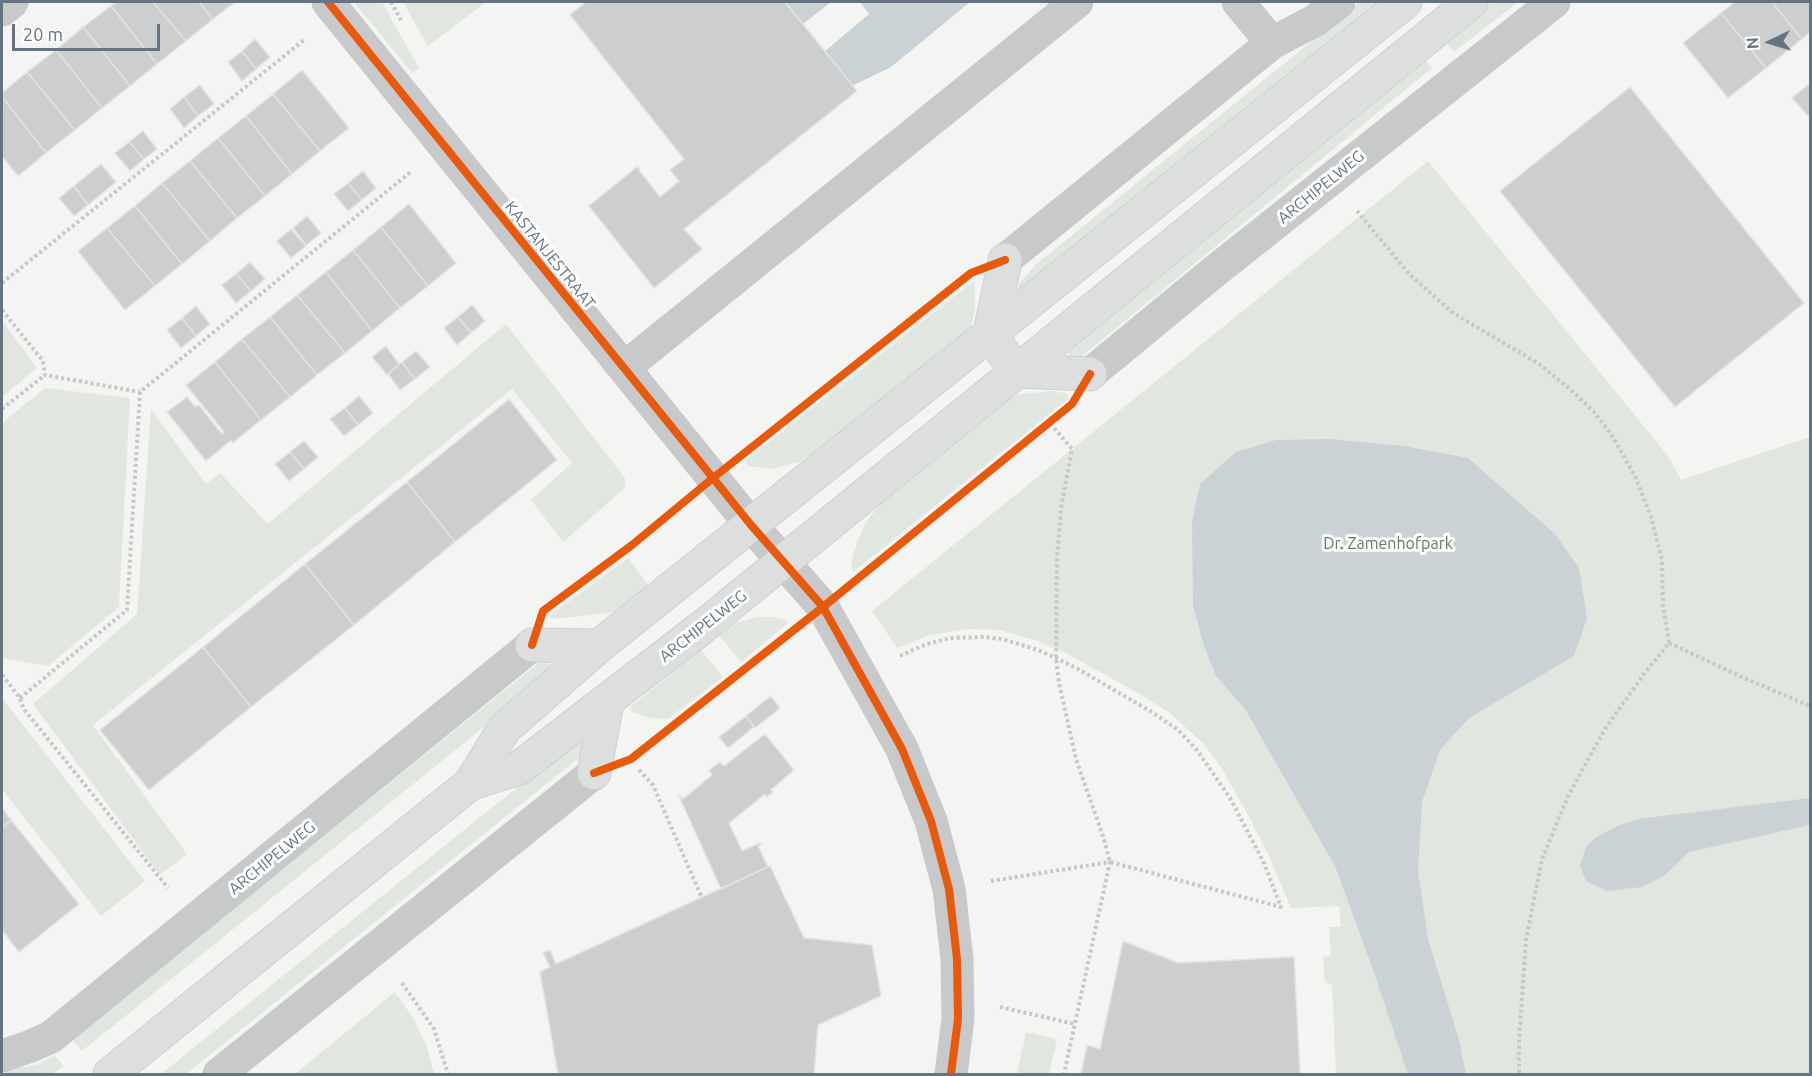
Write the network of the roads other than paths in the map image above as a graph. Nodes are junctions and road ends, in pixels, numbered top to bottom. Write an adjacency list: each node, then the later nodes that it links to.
1 (12, 2): 9 (street)
2 (1077, 2): 13 (street)
3 (1238, 2): 10 (street)
4 (1339, 2): 10 (street)
5 (1405, 2): 12 (main road, ARCHIPELWEG)
6 (1471, 2): 14 (main road, ARCHIPELWEG)
7 (1554, 2): 15 (street, ARCHIPELWEG)
8 (333, 8): 13 (street, KASTANJESTRAAT)
9 (2, 10)
10 (1272, 43): 11 (street)
11 (1005, 260): 12 (main road)
12 (990, 334): 14 (main road); 16 (main road, ARCHIPELWEG)
13 (624, 368): 16 (street, KASTANJESTRAAT)
14 (1016, 370): 15 (main road); 17 (main road, ARCHIPELWEG)
15 (1090, 374)
16 (751, 525): 17 (street); 19 (main road, ARCHIPELWEG)
17 (783, 562): 20 (main road, ARCHIPELWEG); 26 (street)
18 (532, 645): 19 (main road); 23 (street, ARCHIPELWEG)
19 (599, 646): 22 (main road, ARCHIPELWEG)
20 (607, 702): 21 (main road); 22 (main road, ARCHIPELWEG)
21 (594, 773): 25 (street)
22 (471, 783): 24 (main road, ARCHIPELWEG)
23 (2, 1056)
24 (110, 1074)
25 (219, 1074)
26 (951, 1074)

